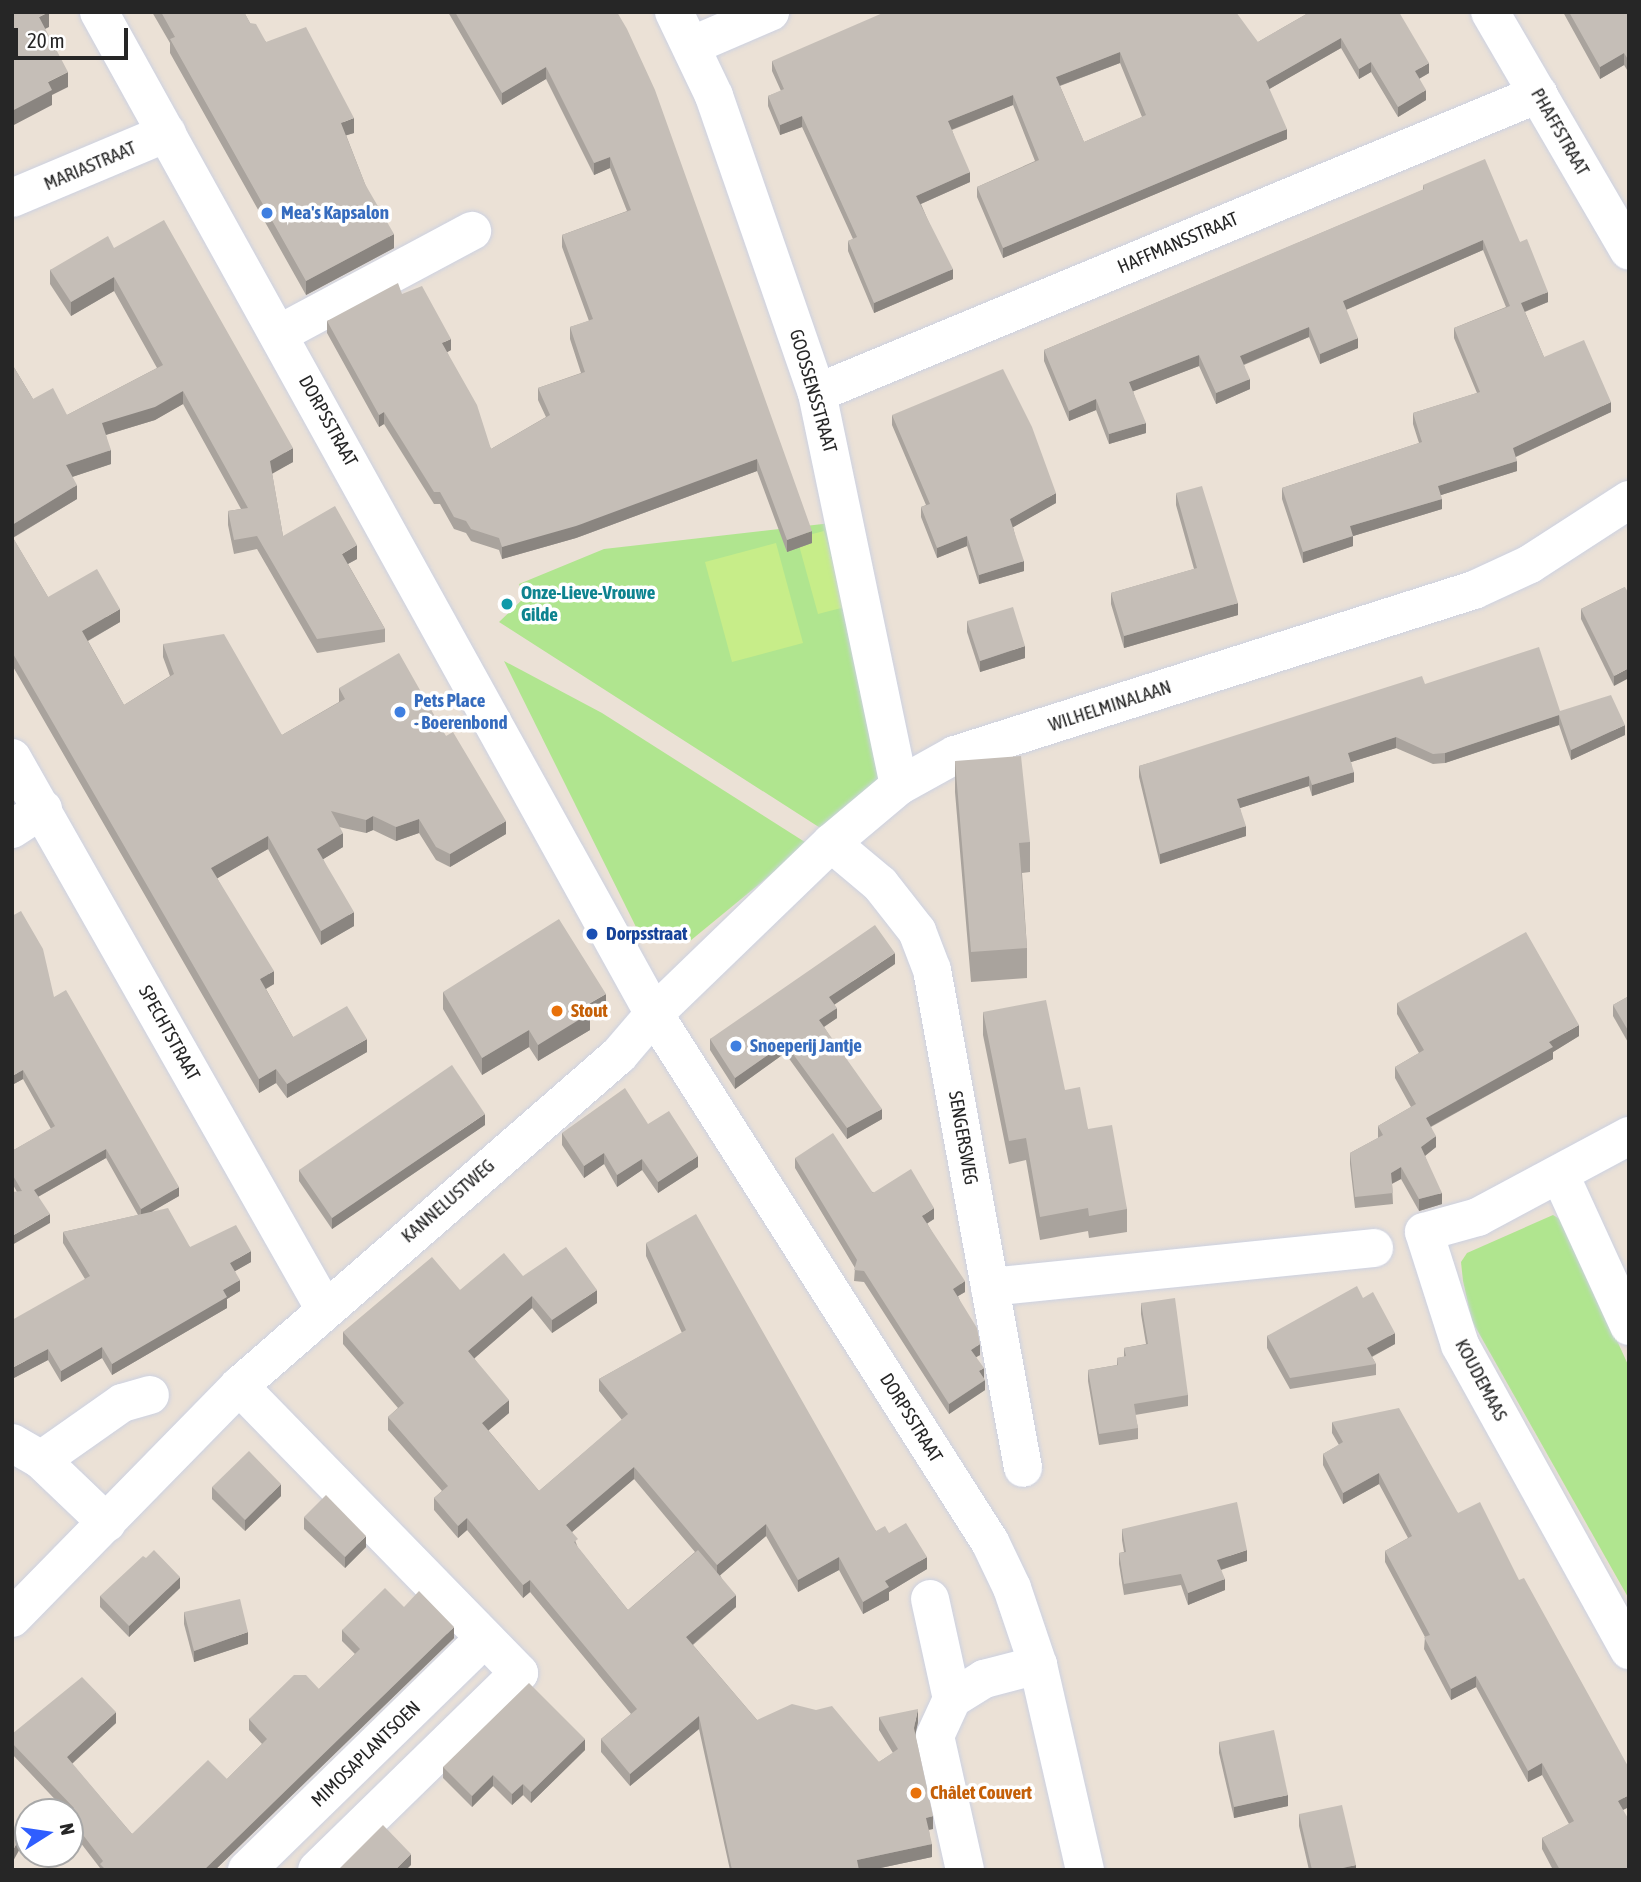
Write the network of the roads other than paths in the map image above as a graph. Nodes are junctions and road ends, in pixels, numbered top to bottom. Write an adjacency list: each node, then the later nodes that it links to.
1 (99, 12): 7 (street, DORPSSTRAAT)
2 (674, 12): 5 (street, GOOSSENSSTRAAT)
3 (771, 12): 5 (street)
4 (1490, 12): 6 (street, PHAFFSTRAAT)
5 (693, 46): 12 (street, GOOSSENSSTRAAT)
6 (1538, 94): 10 (street, PHAFFSTRAAT); 12 (street, HAFFMANSSTRAAT)
7 (167, 133): 8 (street, MARIASTRAAT); 11 (street, DORPSSTRAAT)
8 (12, 198)
9 (472, 231): 11 (street)
10 (1629, 251)
11 (279, 334): 18 (street, DORPSSTRAAT)
12 (817, 393): 15 (street, GOOSSENSSTRAAT)
13 (1629, 500): 15 (street, WILHELMINALAAN)
14 (12, 758): 16 (street, SPECHTSTRAAT)
15 (900, 786): 17 (street, WILHELMINALAAN)
16 (27, 819): 23 (street, SPECHTSTRAAT)
17 (831, 843): 18 (street, WILHELMINALAAN); 22 (street, SENGERSWEG)
18 (654, 1014): 23 (street, KANNELUSTWEG); 34 (street, DORPSSTRAAT)
19 (1629, 1136): 20 (street, KOUDEMAAS)
20 (1560, 1175): 24 (street); 33 (street, KOUDEMAAS)
21 (1374, 1248): 22 (street)
22 (990, 1287): 28 (street, SENGERSWEG)
23 (324, 1308): 25 (street, KANNELUSTWEG)
24 (1629, 1326)
25 (239, 1386): 29 (street, KANNELUSTWEG); 32 (street)
26 (150, 1395): 27 (street)
27 (27, 1451): 29 (street)
28 (1023, 1468)
29 (107, 1522): 31 (street, KANNELUSTWEG)
30 (930, 1600): 35 (street)
31 (12, 1618)
32 (485, 1638): 36 (street, MIMOSAPLANTSOEN); 37 (street)
33 (1629, 1650)
34 (1038, 1665): 35 (street); 39 (street, DORPSSTRAAT)
35 (952, 1699): 38 (street)
36 (247, 1870)
37 (317, 1870)
38 (965, 1870)
39 (1085, 1870)

